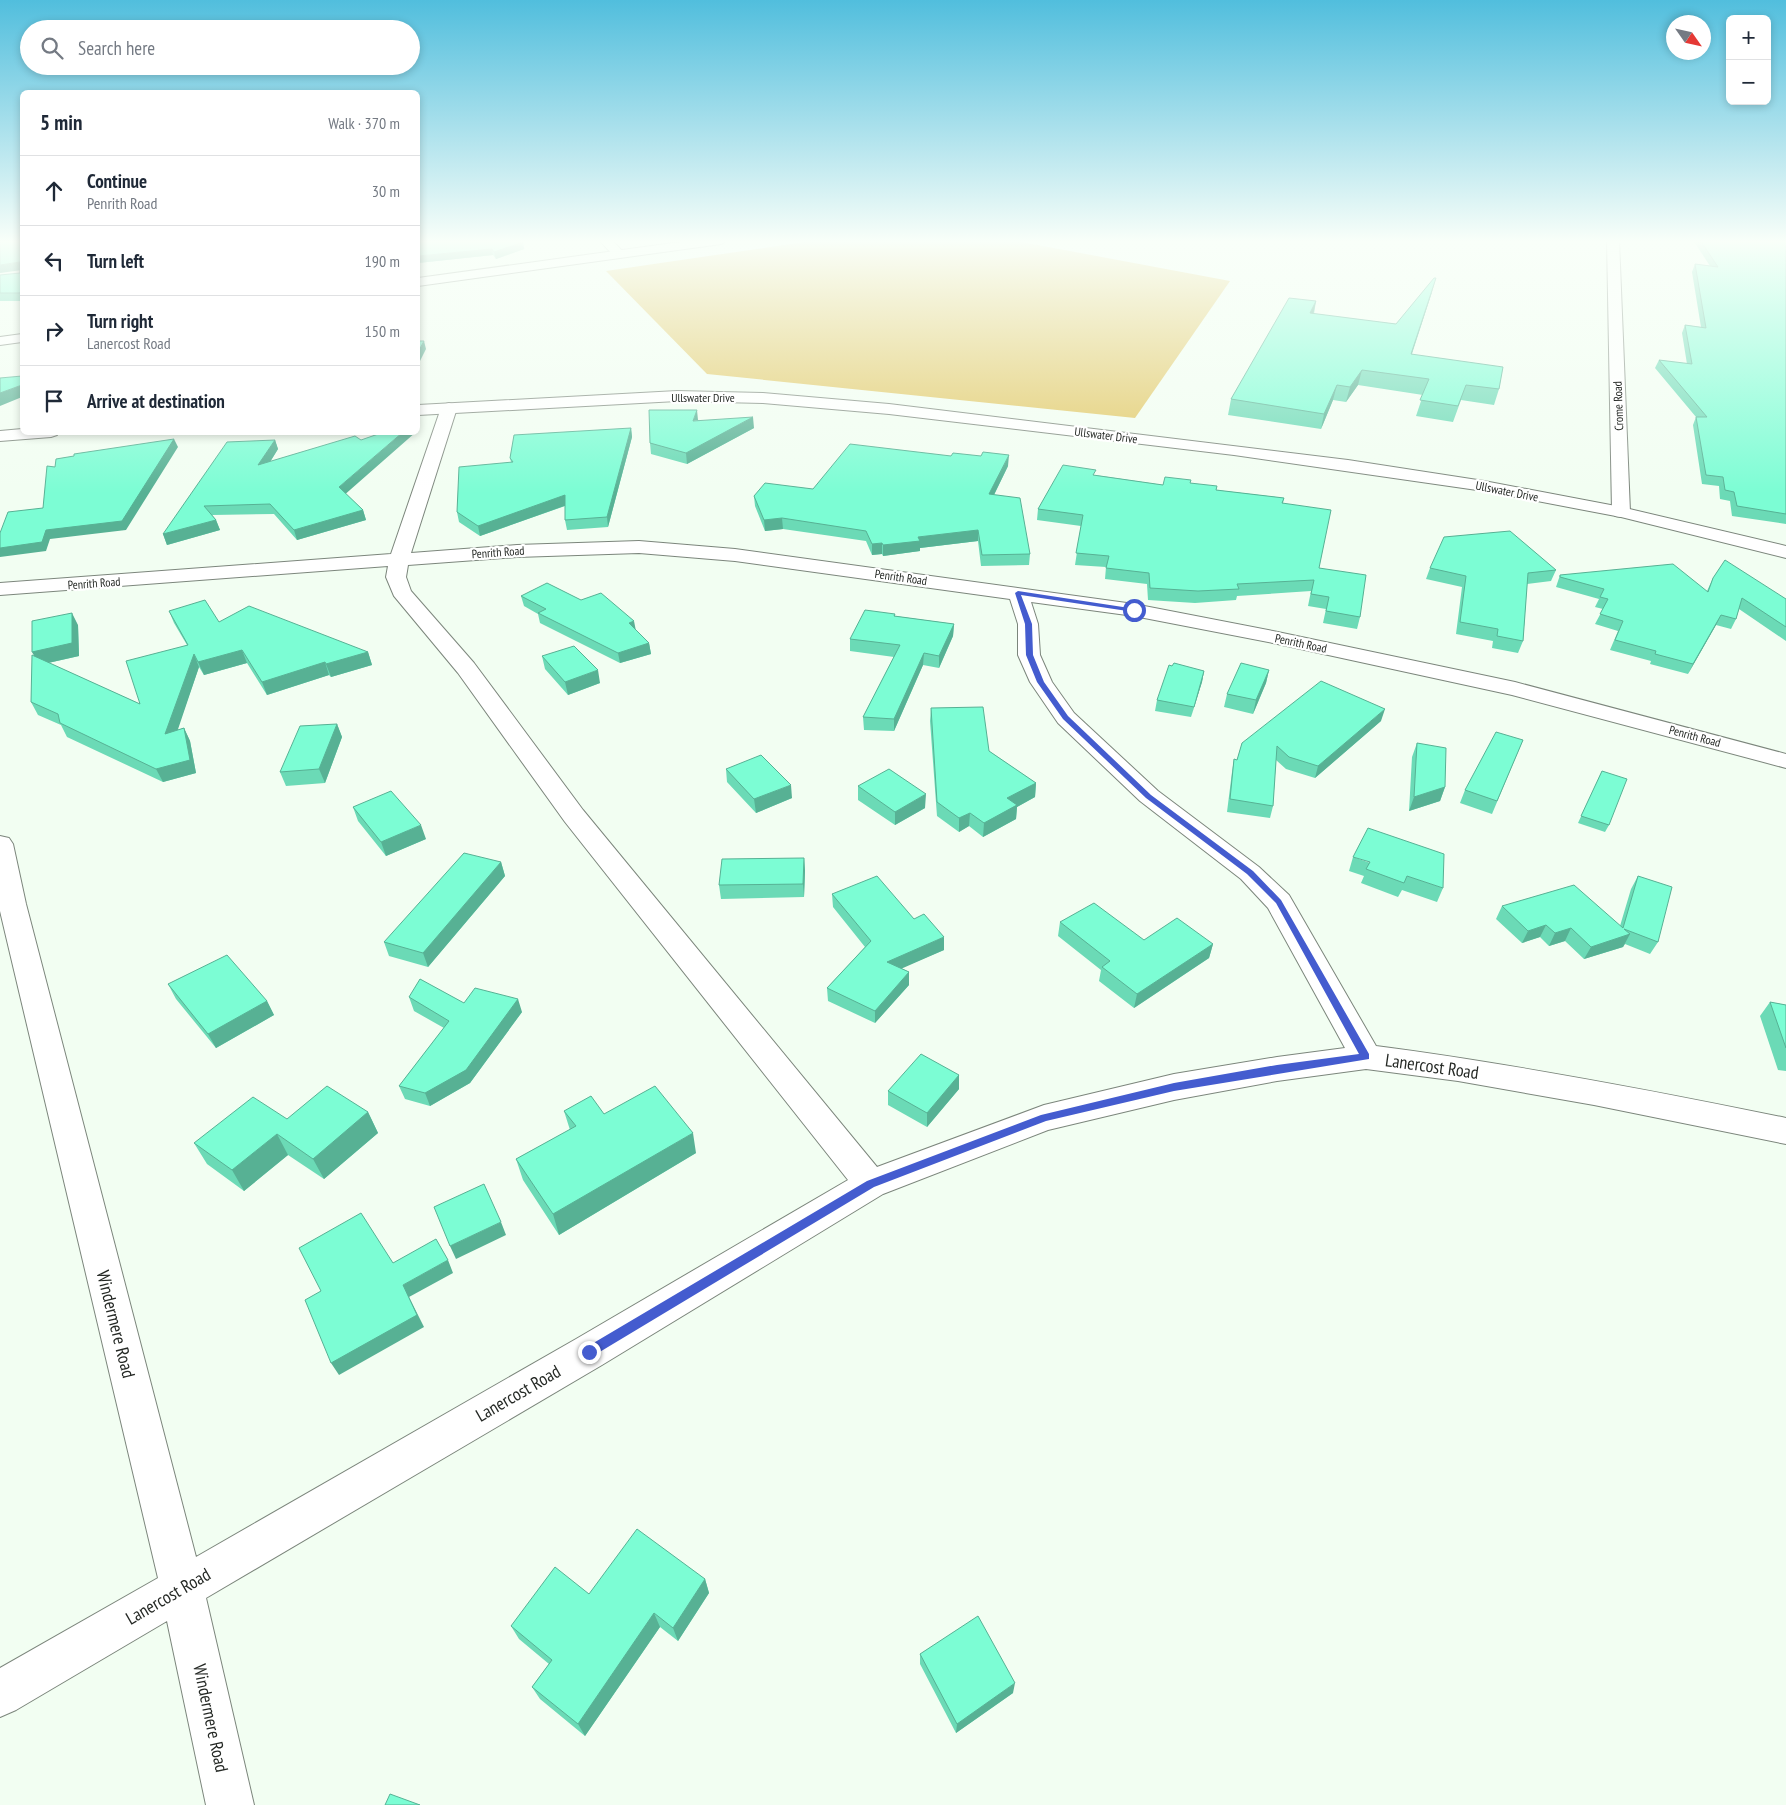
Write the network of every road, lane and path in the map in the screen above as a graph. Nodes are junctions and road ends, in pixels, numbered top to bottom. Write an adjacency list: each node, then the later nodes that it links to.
1 (1614, 324): 8 (street, Crome Road)
2 (20, 338): 3 (street)
3 (0, 341)
4 (450, 408): 5 (street, Ullswater Drive); 8 (street, Ullswater Drive); 10 (street)
5 (420, 410)
6 (20, 434): 7 (street)
7 (0, 436)
8 (1621, 512): 9 (street, Ullswater Drive)
9 (1786, 552)
10 (399, 560): 11 (street, Penrith Road); 12 (street, Penrith Road); 17 (street)
11 (0, 589)
12 (1018, 593): 13 (street, Penrith Road); 15 (street)
13 (1786, 761)
14 (0, 844): 18 (street, Windermere Road)
15 (1366, 1057): 16 (street, Lanercost Road); 17 (street, Lanercost Road)
16 (1786, 1131)
17 (871, 1184): 18 (street, Lanercost Road)
18 (182, 1588): 19 (street, Lanercost Road); 20 (street, Windermere Road)
19 (0, 1694)
20 (230, 1805)

